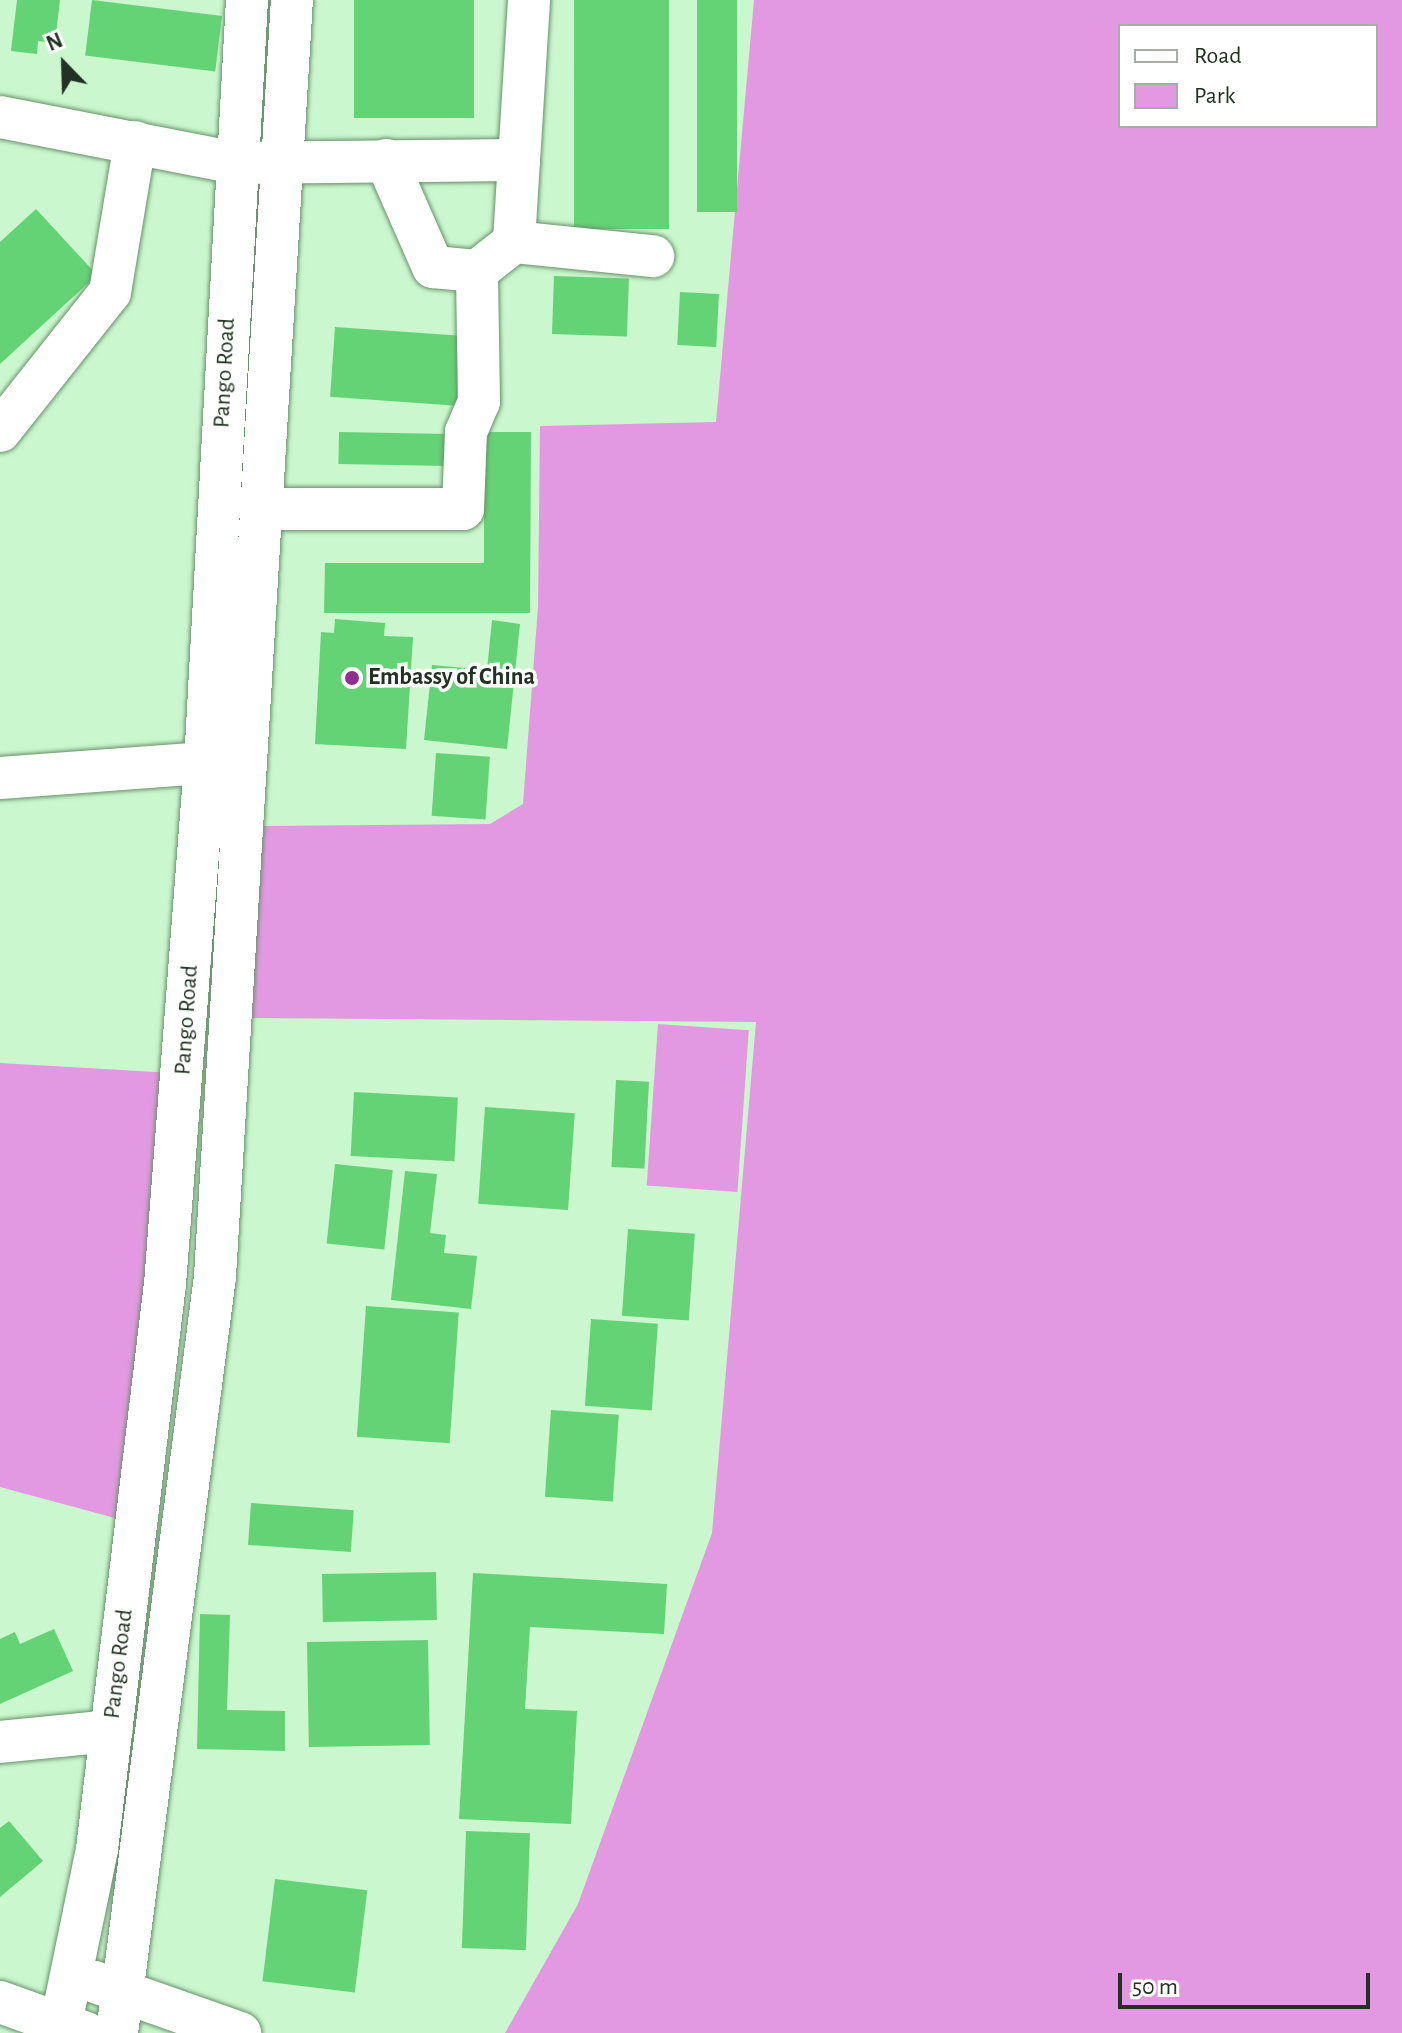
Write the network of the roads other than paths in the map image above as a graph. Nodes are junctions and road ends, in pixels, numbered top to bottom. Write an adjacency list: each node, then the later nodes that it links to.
1 (247, 0): 9 (street, Pango Road)
2 (292, 0): 8 (street, Pango Road)
3 (529, 0): 7 (street)
4 (0, 117): 5 (street)
5 (135, 142): 9 (street); 13 (street)
6 (386, 160): 7 (street); 8 (street); 12 (street)
7 (519, 160): 10 (street)
8 (282, 161): 9 (street); 14 (street, Pango Road)
9 (236, 163): 15 (street, Pango Road)
10 (514, 242): 11 (street); 12 (street)
11 (653, 256)
12 (477, 271): 14 (street)
13 (0, 431)
14 (259, 509): 20 (street, Pango Road)
15 (205, 763): 16 (street); 17 (street, Pango Road)
16 (0, 778)
17 (111, 1731): 18 (street); 19 (street, Pango Road)
18 (0, 1742)
19 (74, 1979): 20 (street); 22 (street, Pango Road)
20 (118, 1986): 23 (street, Pango Road); 24 (street)
21 (0, 2002): 22 (street)
22 (69, 2031)
23 (117, 2033)
24 (240, 2033)

